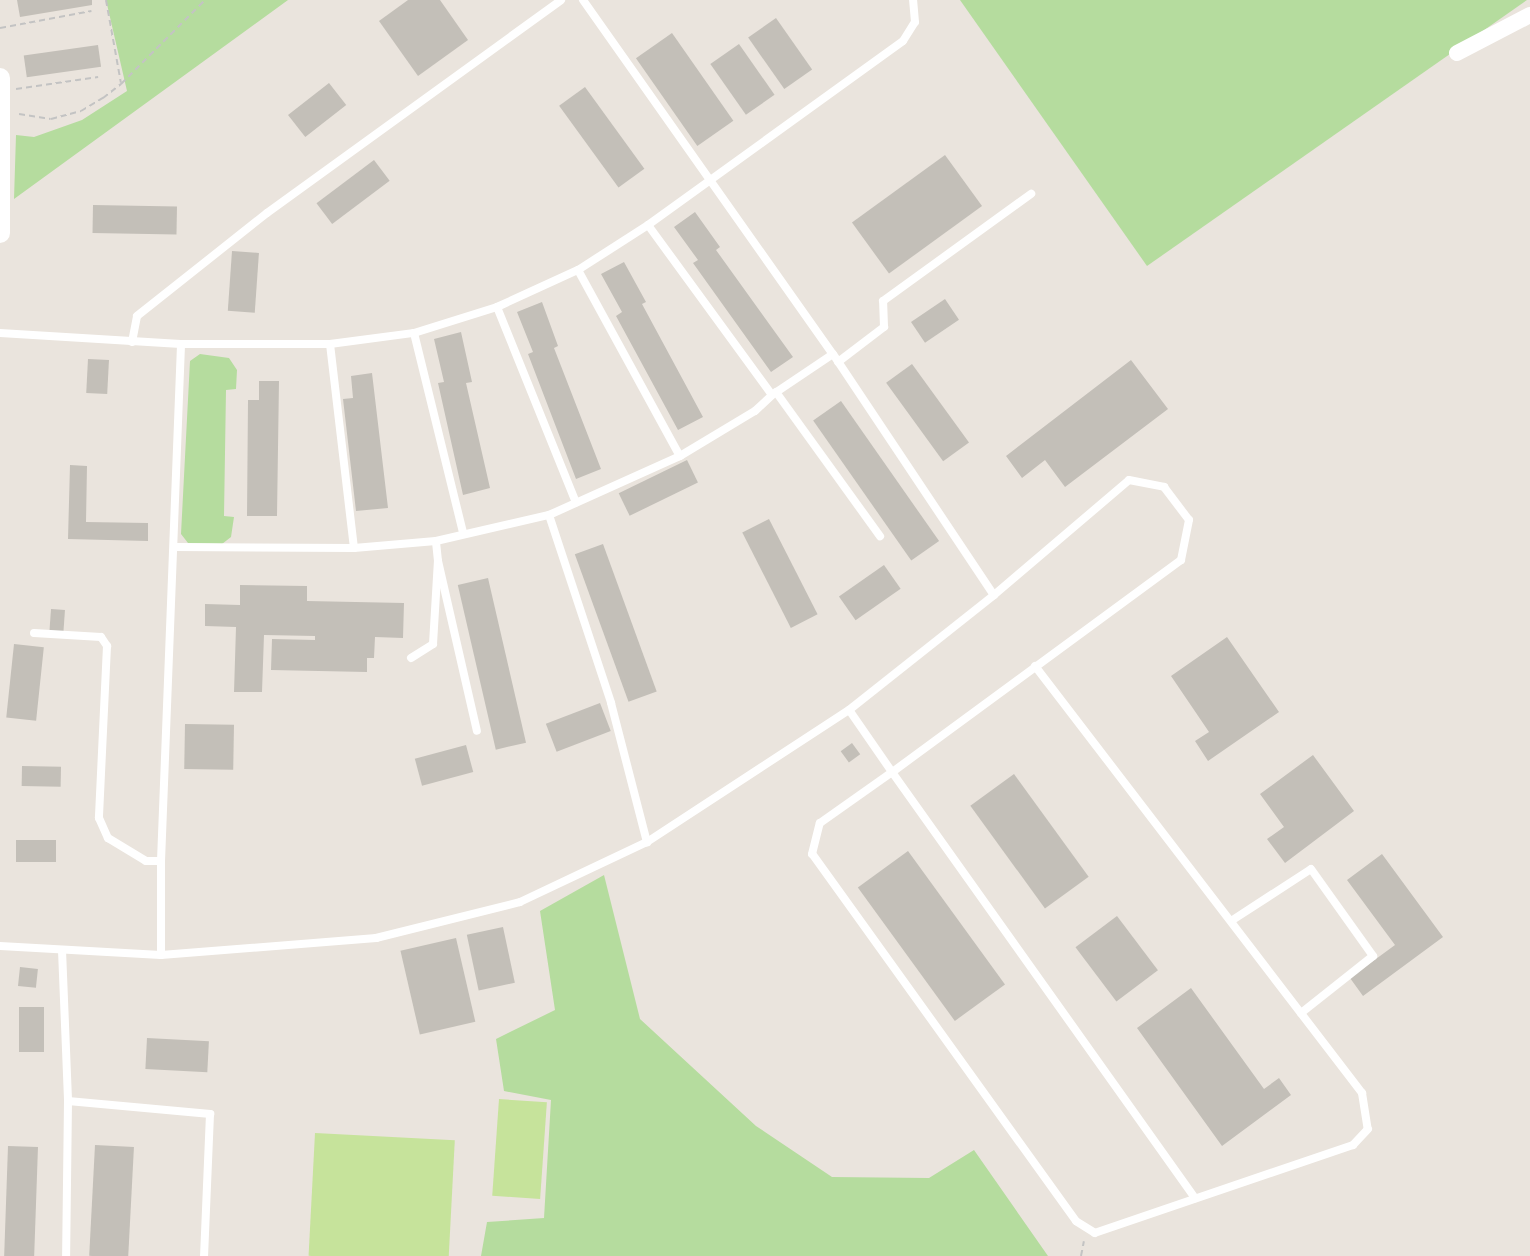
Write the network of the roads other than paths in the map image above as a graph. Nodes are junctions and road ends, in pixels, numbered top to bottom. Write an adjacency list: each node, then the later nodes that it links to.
1 (561, 0): 15 (lane)
2 (583, 0): 7 (lane)
3 (913, 0): 7 (lane)
4 (1530, 15): 5 (street)
5 (1457, 53)
6 (1, 93): 10 (street)
7 (712, 180): 9 (lane); 18 (lane)
8 (1031, 194): 18 (lane)
9 (648, 225): 11 (lane); 19 (lane)
10 (0, 233)
11 (578, 270): 12 (lane); 20 (lane)
12 (497, 307): 14 (lane); 21 (lane)
13 (0, 333): 15 (lane)
14 (414, 333): 17 (lane); 23 (lane)
15 (132, 342): 16 (lane)
16 (181, 344): 17 (lane); 26 (lane)
17 (330, 344): 27 (lane)
18 (836, 358): 19 (lane); 29 (lane)
19 (774, 394): 20 (lane); 24 (lane)
20 (680, 456): 21 (lane)
21 (576, 503): 22 (lane)
22 (549, 515): 23 (lane); 36 (lane)
23 (463, 533): 25 (lane)
24 (880, 536)
25 (436, 541): 27 (lane); 28 (lane)
26 (175, 547): 27 (lane); 37 (lane)
27 (354, 548)
28 (438, 561): 31 (lane); 34 (lane)
29 (994, 595): 32 (lane); 33 (lane)
30 (34, 633): 37 (lane)
31 (411, 658)
32 (1035, 666): 35 (lane); 38 (lane)
33 (849, 710): 35 (lane); 36 (lane)
34 (477, 731)
35 (892, 772): 44 (lane); 44 (lane)
36 (647, 842): 41 (lane)
37 (161, 861): 41 (lane)
38 (1231, 921): 42 (lane); 42 (lane)
39 (0, 946): 40 (lane)
40 (62, 950): 41 (lane); 43 (lane)
41 (161, 955)
42 (1301, 1013): 44 (lane)
43 (68, 1101): 45 (lane); 46 (lane)
44 (1195, 1198)
45 (66, 1256)
46 (204, 1256)

